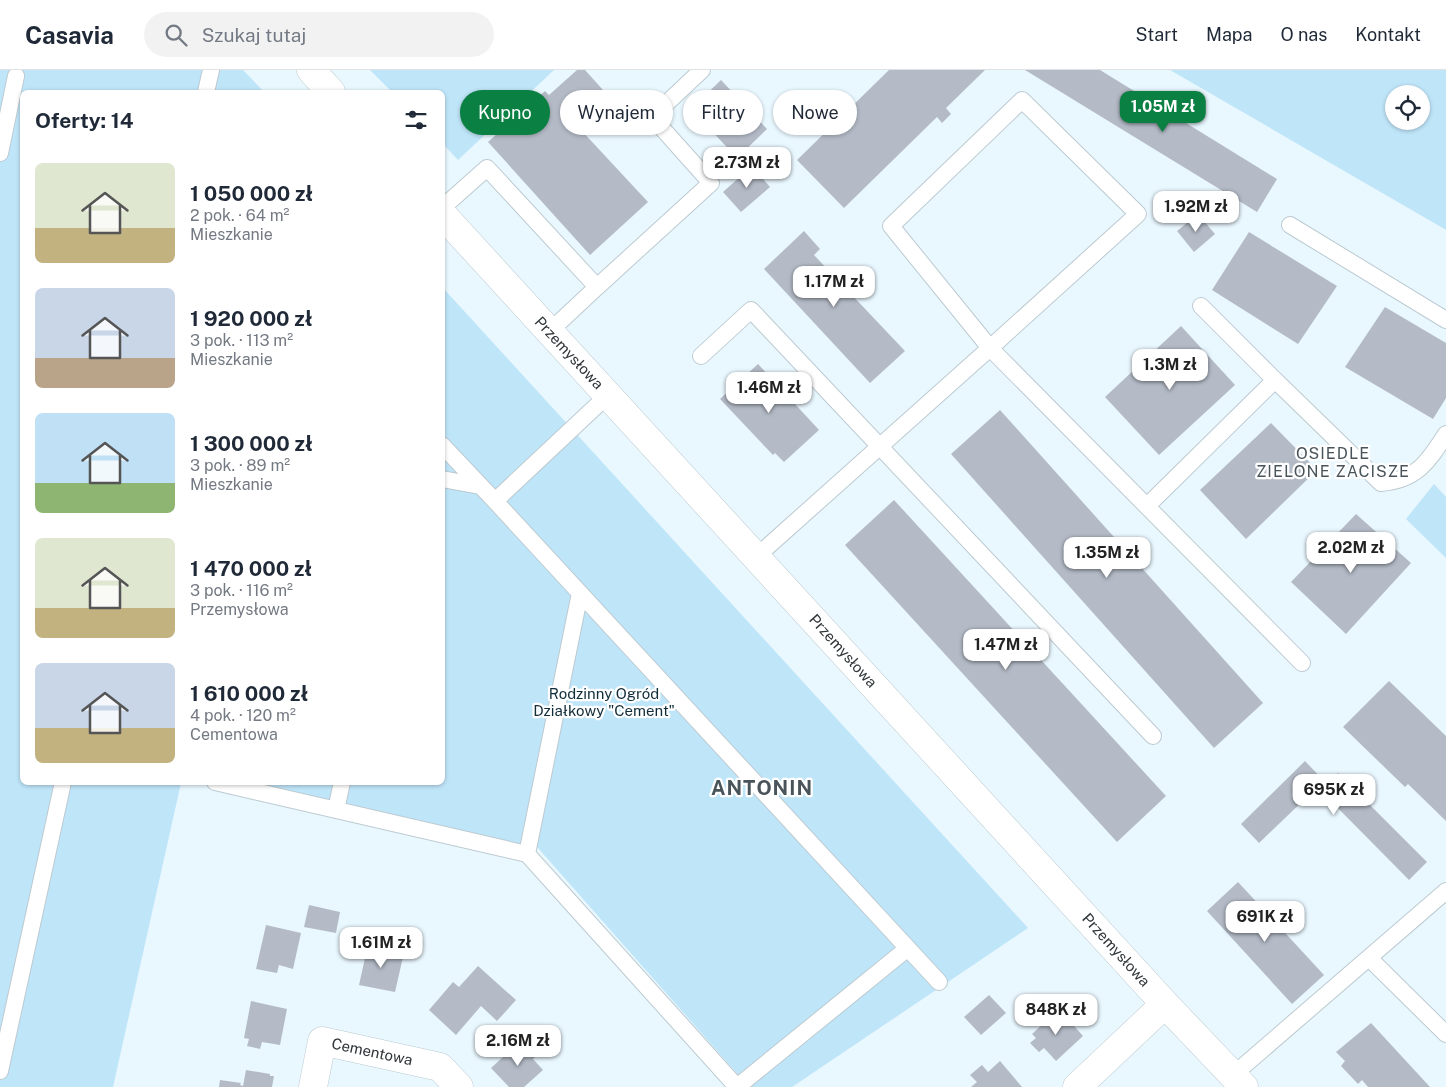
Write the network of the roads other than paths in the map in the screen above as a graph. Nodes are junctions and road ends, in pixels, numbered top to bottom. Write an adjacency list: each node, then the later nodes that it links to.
1 (211, 70): 5 (lane)
2 (311, 70): 6 (main road)
3 (702, 70): 12 (lane)
4 (16, 76): 7 (lane)
5 (206, 90)
6 (329, 90)
7 (2, 130): 8 (lane)
8 (0, 153)
9 (445, 205): 12 (lane)
10 (445, 217): 15 (main road, Przemysłowa)
11 (1290, 225): 14 (lane)
12 (597, 288): 15 (lane)
13 (1201, 306): 18 (lane)
14 (1446, 320)
15 (549, 332): 19 (main road, Przemysłowa)
16 (990, 348): 16 (lane); 21 (lane); 26 (lane)
17 (701, 356): 21 (lane)
18 (1276, 380): 20 (lane); 26 (lane)
19 (608, 395): 25 (lane); 27 (main road, Przemysłowa)
20 (1446, 434)
21 (880, 447): 27 (lane); 30 (lane)
22 (445, 448): 24 (lane)
23 (445, 480): 24 (lane)
24 (480, 486): 25 (lane)
25 (495, 501): 28 (lane)
26 (1147, 506): 29 (lane)
27 (756, 557): 40 (main road, Przemysłowa)
28 (580, 593): 35 (lane); 37 (lane)
29 (1302, 663)
30 (1153, 736)
31 (62, 785): 42 (lane)
32 (227, 785): 34 (lane)
33 (341, 785): 34 (lane)
34 (336, 810): 35 (lane)
35 (527, 854): 46 (lane)
36 (1446, 892): 38 (lane)
37 (908, 948): 39 (lane); 46 (lane)
38 (1369, 958): 41 (lane); 43 (lane)
39 (939, 982)
40 (1165, 1004): 43 (main road, Przemysłowa); 47 (main road)
41 (1446, 1034)
42 (0, 1071)
43 (1238, 1081)
44 (313, 1087): 45 (main road, Cementowa)
45 (459, 1087)
46 (737, 1087)
47 (1077, 1087)

